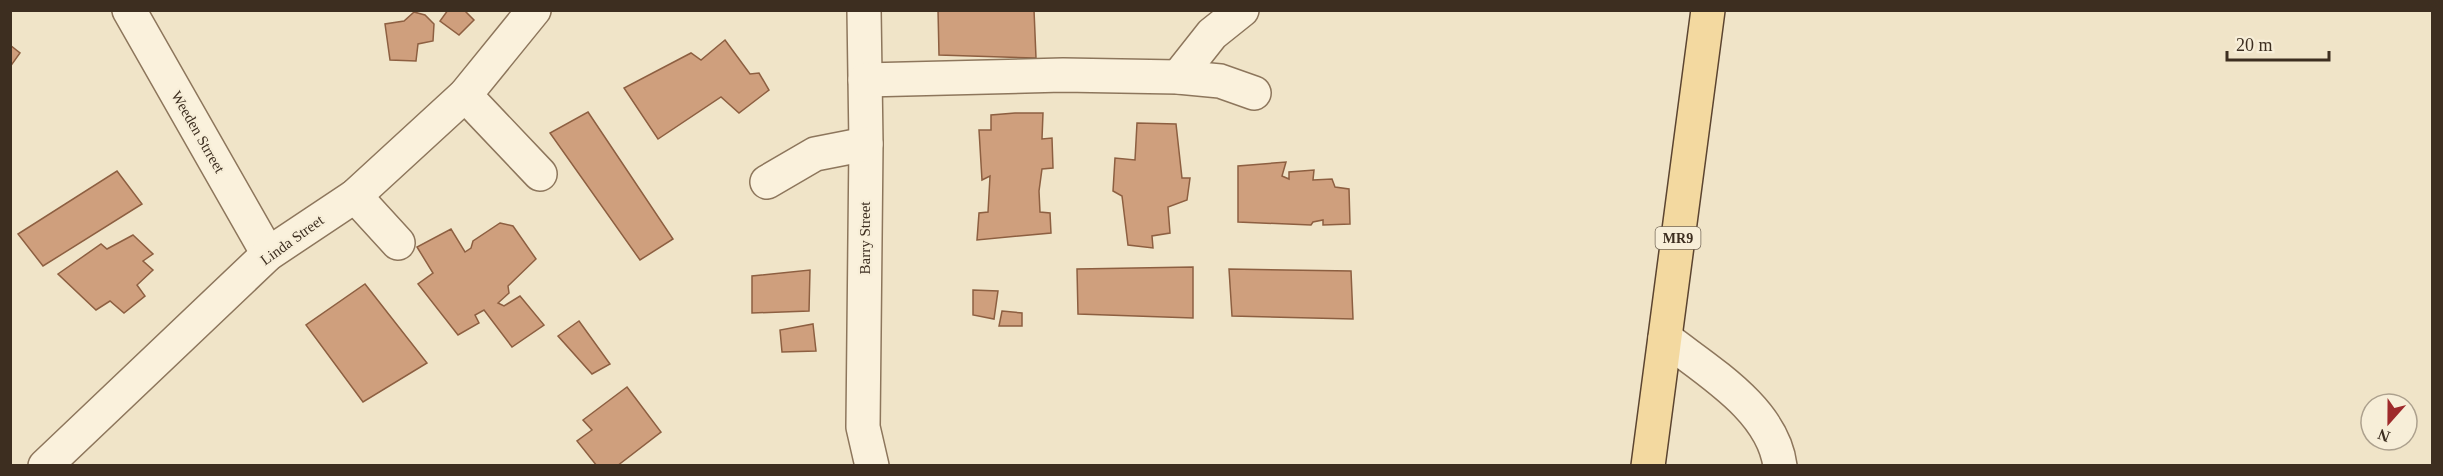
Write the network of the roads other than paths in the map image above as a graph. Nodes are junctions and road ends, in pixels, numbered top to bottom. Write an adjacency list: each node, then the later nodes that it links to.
1 (129, 10): 15 (street, Weeden Strreet)
2 (864, 10): 7 (street, Barry Street)
3 (1242, 10): 6 (street)
4 (1708, 10): 16 (main road, MR9)
5 (517, 17): 9 (street, Linda Street)
6 (1178, 77): 7 (street); 8 (street)
7 (865, 80): 10 (street, Barry Street)
8 (1254, 93)
9 (465, 95): 11 (street); 13 (street, Linda Street)
10 (866, 144): 12 (street); 18 (street, Barry Street)
11 (540, 174)
12 (767, 182)
13 (355, 196): 14 (street); 15 (street, Linda Street)
14 (398, 243)
15 (268, 254): 17 (street, Linda Street)
16 (1665, 338): 19 (main road, MR9); 20 (street)
17 (45, 465)
18 (872, 465)
19 (1648, 465)
20 (1780, 465)

